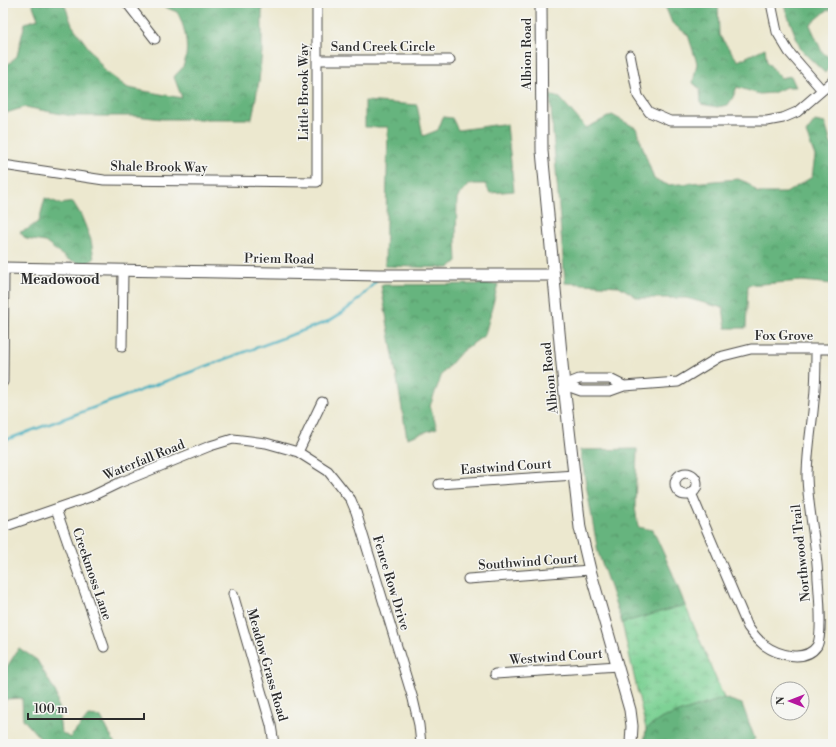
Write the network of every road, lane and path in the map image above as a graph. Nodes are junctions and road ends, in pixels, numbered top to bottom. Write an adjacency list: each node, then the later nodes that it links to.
1 (127, 3): 5 (street)
2 (317, 3): 7 (street, Little Brook Way)
3 (541, 3): 15 (street, Albion Road)
4 (771, 3): 10 (street)
5 (155, 39)
6 (630, 55): 10 (street)
7 (317, 60): 8 (street, Sand Creek Circle); 12 (street, Little Brook Way)
8 (450, 60)
9 (833, 81): 10 (street)
10 (822, 90)
11 (3, 165): 12 (street, Shale Brook Way)
12 (317, 182)
13 (3, 268): 14 (street, Priem Road); 19 (street)
14 (123, 270): 15 (street, Priem Road); 16 (street)
15 (554, 275): 20 (street, Albion Road)
16 (122, 346)
17 (816, 349): 18 (street, Fox Grove); 20 (street, Fox Grove); 25 (street, Northwood Trail)
18 (833, 349)
19 (3, 382)
20 (564, 385): 23 (street, Albion Road)
21 (322, 402): 22 (street)
22 (298, 452): 26 (street, Waterfall Road); 35 (street, Fence Row Drive)
23 (574, 475): 24 (street, Eastwind Court); 28 (street, Albion Road)
24 (439, 484)
25 (691, 493)
26 (56, 509): 27 (street, Waterfall Road); 31 (street, Creekmoss Lane)
27 (3, 527)
28 (590, 570): 29 (street, Southwind Court); 32 (street, Albion Road)
29 (468, 579)
30 (233, 594): 34 (street, Meadow Grass Road)
31 (104, 647)
32 (618, 666): 33 (street, Westwind Court); 36 (street, Albion Road)
33 (496, 674)
34 (274, 744)
35 (421, 744)
36 (631, 744)

